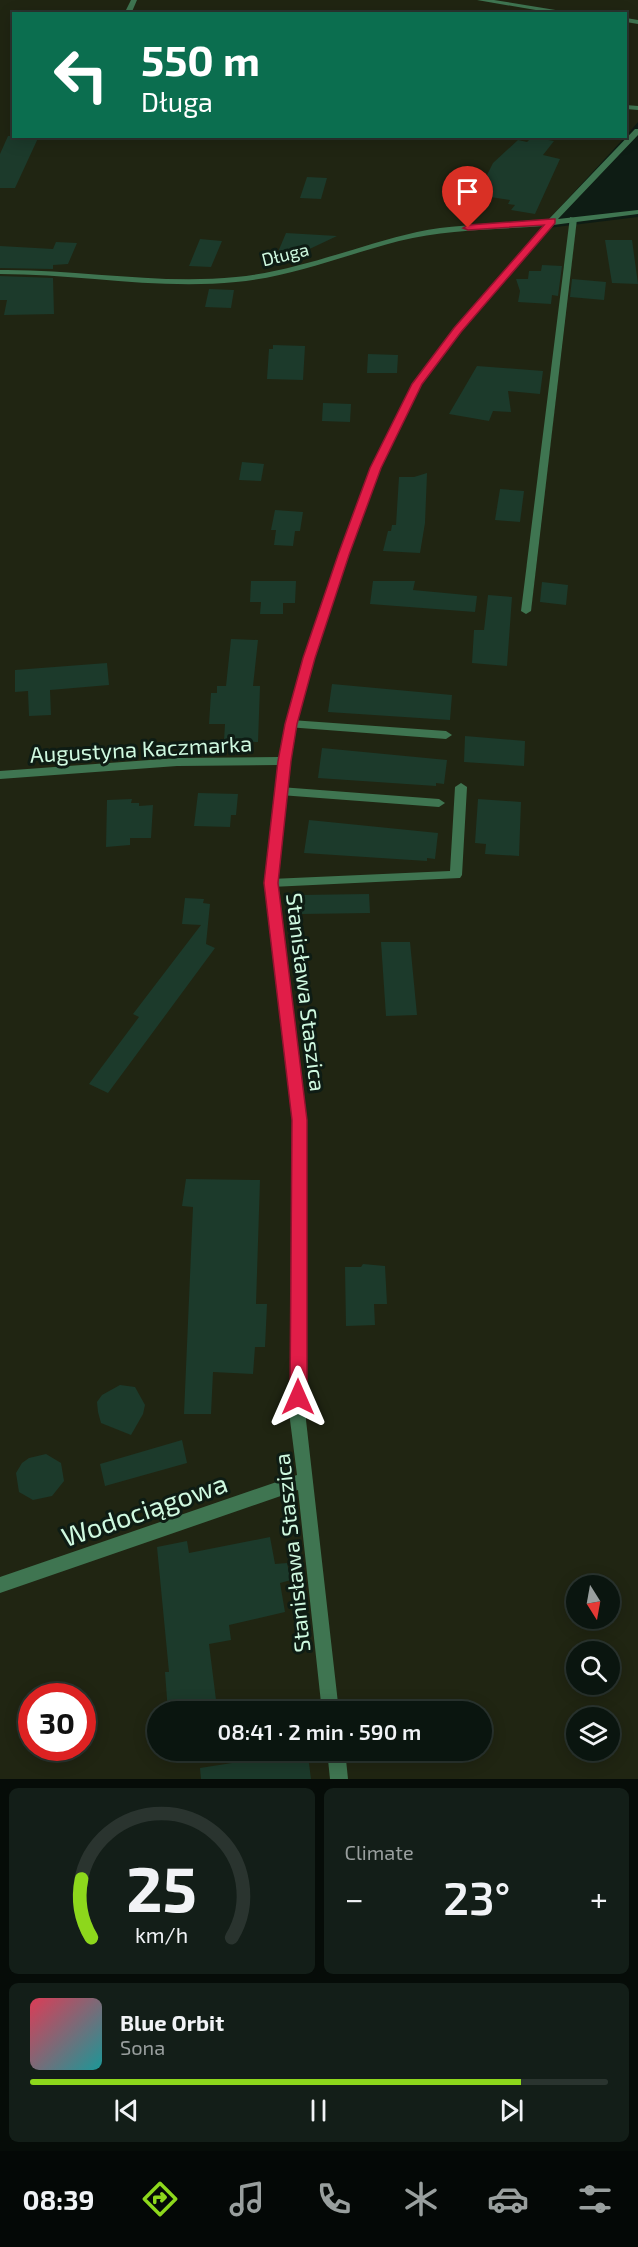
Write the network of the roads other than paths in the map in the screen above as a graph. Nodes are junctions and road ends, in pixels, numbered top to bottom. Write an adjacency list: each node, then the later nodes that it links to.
1 (480, 0): 2 (street)
2 (562, 12)
3 (638, 131): 6 (street, Stanisława Staszica)
4 (638, 212): 5 (street, Długa)
5 (573, 219): 6 (street, Długa); 8 (street)
6 (552, 221): 7 (street, Długa); 9 (street, Stanisława Staszica)
7 (0, 272)
8 (526, 611)
9 (291, 724): 10 (street); 11 (street, Stanisława Staszica)
10 (446, 735)
11 (285, 761): 12 (street, Augustyna Kaczmarka); 14 (street, Stanisława Staszica)
12 (0, 775)
13 (461, 787): 16 (street)
14 (280, 791): 15 (street); 16 (street, Stanisława Staszica)
15 (440, 803)
16 (271, 883): 17 (street, Stanisława Staszica)
17 (305, 1480): 18 (street, Wodociągowa); 19 (street, Stanisława Staszica)
18 (0, 1585)
19 (331, 1701)
20 (337, 1761): 21 (street)
21 (339, 1779)

